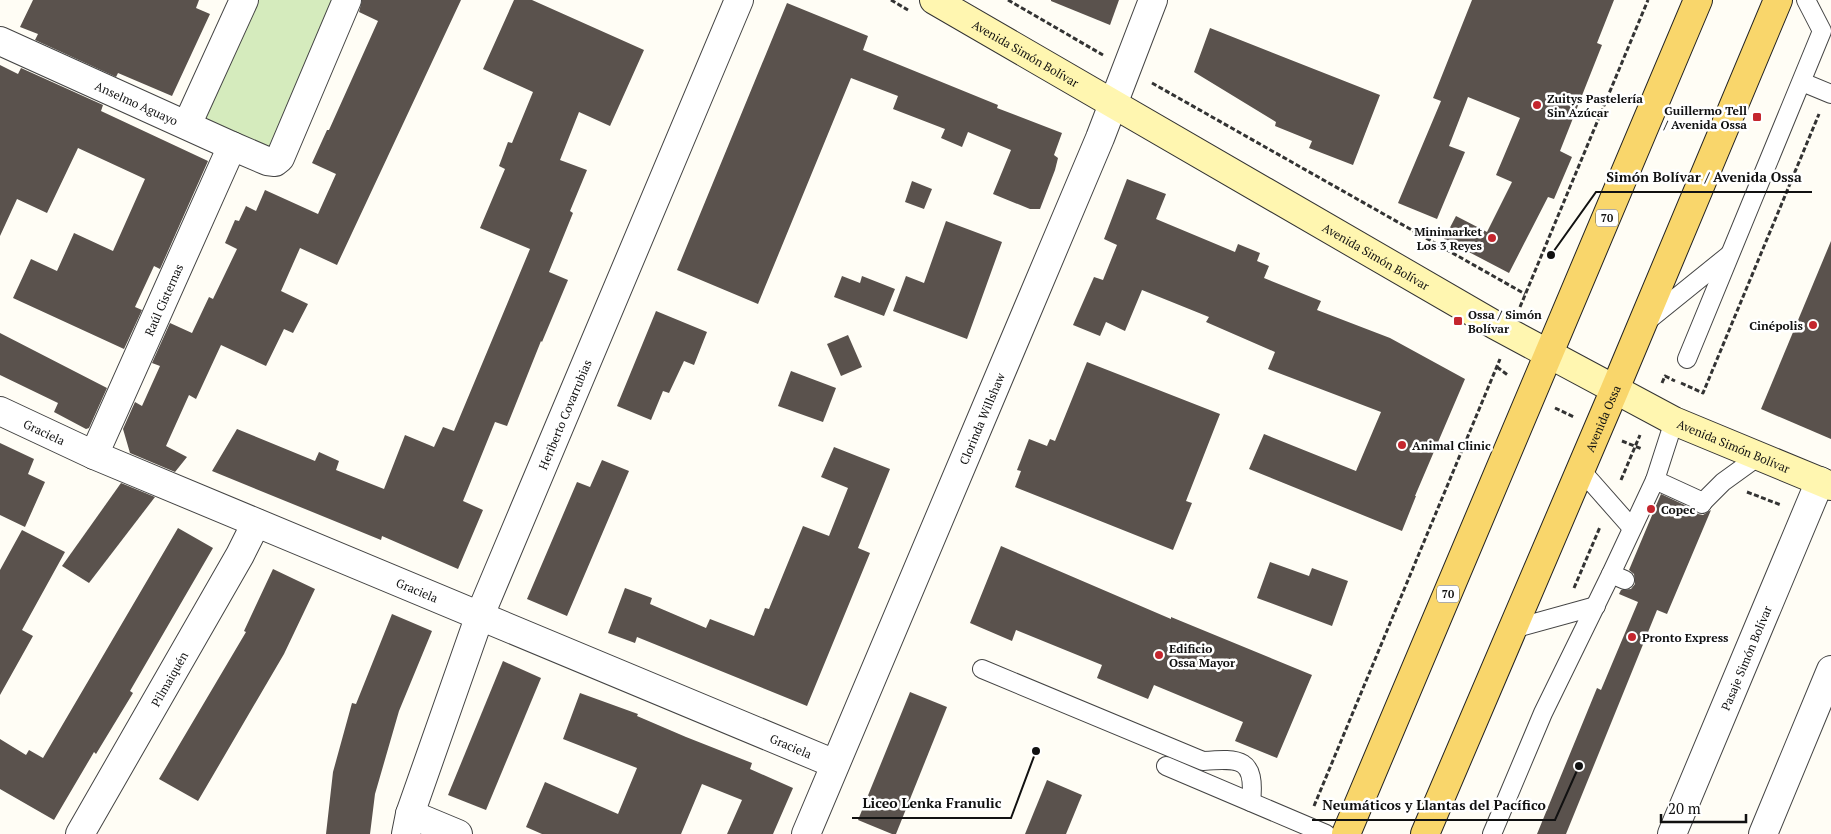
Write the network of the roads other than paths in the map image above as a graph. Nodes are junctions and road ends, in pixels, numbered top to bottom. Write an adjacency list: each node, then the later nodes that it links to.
1 (244, 0): 13 (street)
2 (347, 0): 14 (street, Anselmo Aguayo)
3 (738, 0): 30 (street, Heriberto Covarrubias)
4 (934, 0): 12 (street, Avenida Simón Bolívar)
5 (1154, 0): 12 (street, Clorinda Willshaw)
6 (1698, 0): 17 (main road, 70)
7 (1778, 0): 16 (main road, Avenida Ossa)
8 (1806, 0): 10 (lane)
9 (0, 41): 13 (street, Anselmo Aguayo)
10 (1802, 82): 11 (lane); 15 (lane)
11 (1831, 94)
12 (1114, 104): 17 (street, Avenida Simón Bolívar); 34 (street, Clorinda Willshaw)
13 (187, 125): 14 (street, Anselmo Aguayo)
14 (232, 146): 22 (street, Raúl Cisternas)
15 (1731, 254): 16 (lane); 18 (lane)
16 (1642, 326): 19 (main road, Avenida Ossa)
17 (1550, 354): 19 (street, Avenida Simón Bolívar); 42 (main road, 70)
18 (1687, 359)
19 (1615, 389): 21 (street, Avenida Simón Bolívar); 24 (main road, Avenida Ossa)
20 (0, 411): 22 (street, Graciela)
21 (1674, 421): 23 (street, Avenida Simón Bolívar); 25 (lane)
22 (94, 455): 27 (street, Graciela)
23 (1759, 456): 25 (lane); 26 (street, Avenida Simón Bolívar)
24 (1580, 469): 28 (lane); 31 (main road, Avenida Ossa)
25 (1655, 480): 28 (lane)
26 (1825, 484): 45 (street, Pasaje Simón Bolívar)
27 (256, 522): 30 (street, Graciela); 38 (street, Pilmaiquén)
28 (1632, 528): 29 (lane)
29 (1596, 606): 31 (lane); 44 (lane)
30 (480, 615): 34 (street, Graciela); 37 (street, Heriberto Covarrubias)
31 (1513, 629): 43 (main road, Avenida Ossa)
32 (982, 669): 36 (lane)
33 (1831, 670): 46 (street)
34 (836, 764): 40 (street, Clorinda Willshaw)
35 (1166, 766): 36 (lane)
36 (1251, 802): 41 (lane)
37 (408, 824): 39 (street)
38 (80, 834)
39 (458, 834)
40 (806, 834)
41 (1326, 834)
42 (1346, 834)
43 (1425, 834)
44 (1492, 834)
45 (1672, 834)
46 (1762, 834)

